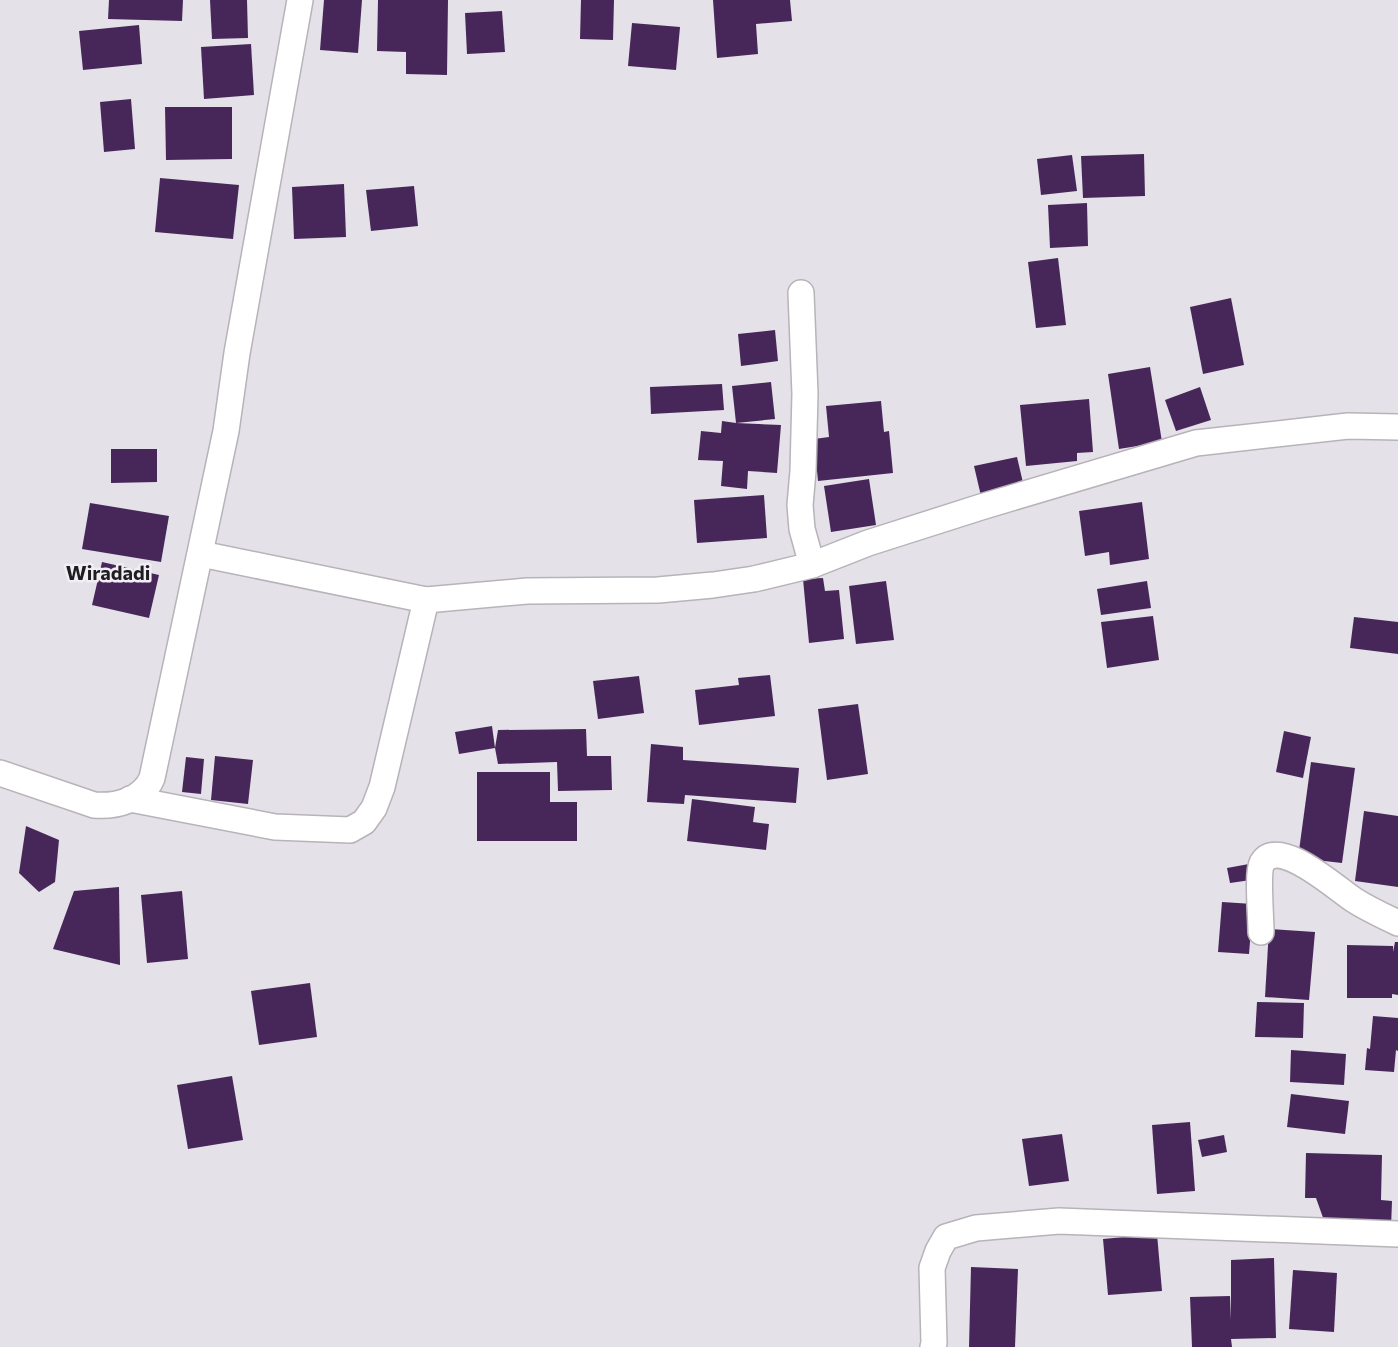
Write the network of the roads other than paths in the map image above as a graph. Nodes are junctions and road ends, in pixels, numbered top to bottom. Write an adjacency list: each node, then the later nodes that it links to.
1 (300, 0): 4 (street)
2 (801, 293): 5 (street)
3 (1398, 427): 5 (street)
4 (201, 554): 6 (street); 8 (street)
5 (812, 565): 6 (street)
6 (426, 600): 8 (street)
7 (0, 773): 8 (street)
8 (130, 799)
9 (1398, 923): 10 (street)
10 (1261, 932)
11 (1398, 1234): 12 (street)
12 (933, 1347)

